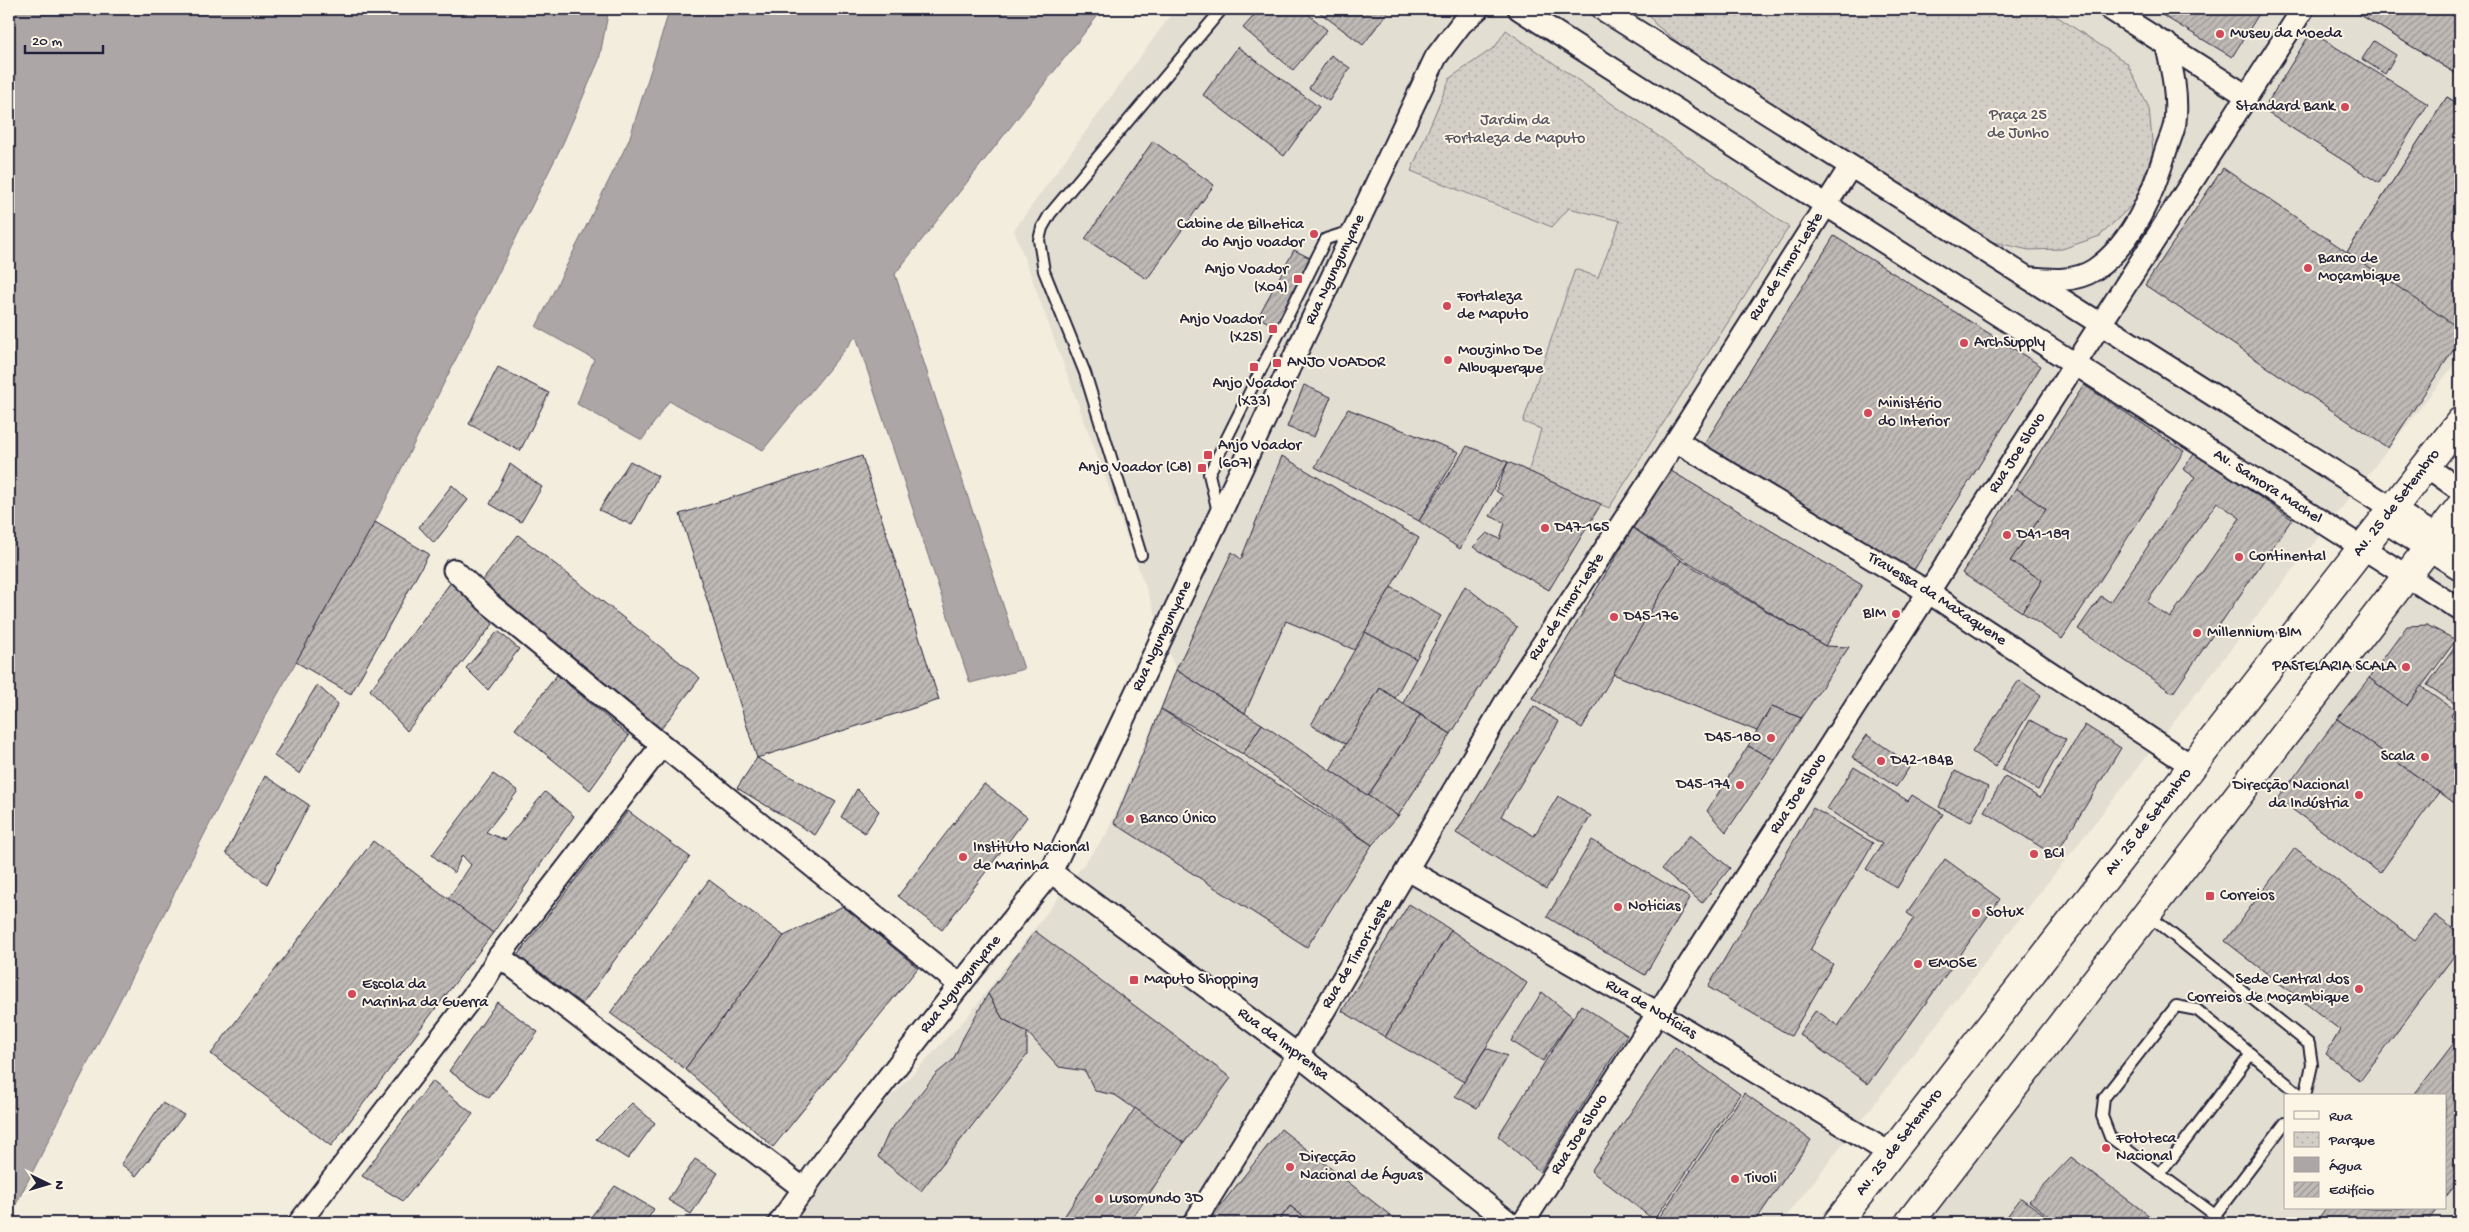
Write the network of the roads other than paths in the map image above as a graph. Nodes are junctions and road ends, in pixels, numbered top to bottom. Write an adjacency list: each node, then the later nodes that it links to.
1 (1222, 9): 25 (lane)
2 (1478, 9): 34 (street, Rua Ngungunyane)
3 (1519, 9): 12 (street, Av. Samora Machel)
4 (1602, 9): 9 (street)
5 (1624, 9): 9 (street)
6 (2303, 9): 10 (street)
7 (2115, 10): 8 (street)
8 (2166, 43): 10 (street); 13 (street)
9 (1654, 44): 11 (street)
10 (2247, 96): 14 (street)
11 (1850, 167): 12 (street, Rua de Timor-Leste); 13 (street)
12 (1826, 205): 15 (street, Av. Samora Machel); 17 (street, Rua de Timor-Leste)
13 (2026, 277): 14 (street)
14 (2100, 324): 15 (street); 21 (street)
15 (2074, 364): 23 (street, Av. Samora Machel); 29 (street, Rua Joe Slovo)
16 (2460, 422): 18 (main road, Av. 25 de Setembro)
17 (1676, 441): 29 (street, Travessa da Maxaquene); 33 (street, Rua de Timor-Leste)
18 (2426, 466): 19 (street); 21 (main road, Av. 25 de Setembro)
19 (2460, 490)
20 (2460, 507): 22 (main road)
21 (2388, 514): 22 (street); 23 (main road, Av. 25 de Setembro)
22 (2433, 543): 24 (street); 26 (street); 28 (main road)
23 (2363, 548): 28 (street, Av. Samora Machel); 32 (main road, Av. 25 de Setembro)
24 (2460, 551)
25 (1141, 555)
26 (2460, 569)
27 (454, 570): 31 (street)
28 (2407, 576): 30 (street, Av. Samora Machel); 35 (main road)
29 (1928, 592): 32 (street, Travessa da Maxaquene); 38 (street, Rua Joe Slovo)
30 (2460, 610)
31 (662, 745): 36 (street); 37 (street)
32 (2192, 766): 44 (main road, Av. 25 de Setembro)
33 (1408, 870): 38 (street, Rua de Notícias); 40 (street, Rua de Timor-Leste)
34 (1051, 872): 37 (street, Rua Ngungunyane); 40 (street, Rua da Imprensa)
35 (2146, 913): 42 (lane); 54 (main road)
36 (499, 956): 46 (street); 48 (street)
37 (960, 985): 46 (street, Rua Ngungunyane)
38 (1658, 1013): 44 (street, Rua de Notícias); 52 (street, Rua Joe Slovo)
39 (2251, 1054): 41 (lane); 45 (lane); 45 (lane)
40 (1298, 1055): 50 (street, Rua de Timor-Leste); 51 (street, Rua da Imprensa)
41 (2301, 1094)
42 (2304, 1094)
43 (2284, 1123): 47 (lane)
44 (1891, 1154): 53 (main road, Av. 25 de Setembro)
45 (2160, 1174): 47 (lane)
46 (805, 1190): 49 (street, Rua Ngungunyane)
47 (2218, 1219)
48 (299, 1223)
49 (779, 1223)
50 (1194, 1223)
51 (1510, 1223)
52 (1523, 1223)
53 (1837, 1223)
54 (1909, 1223)

